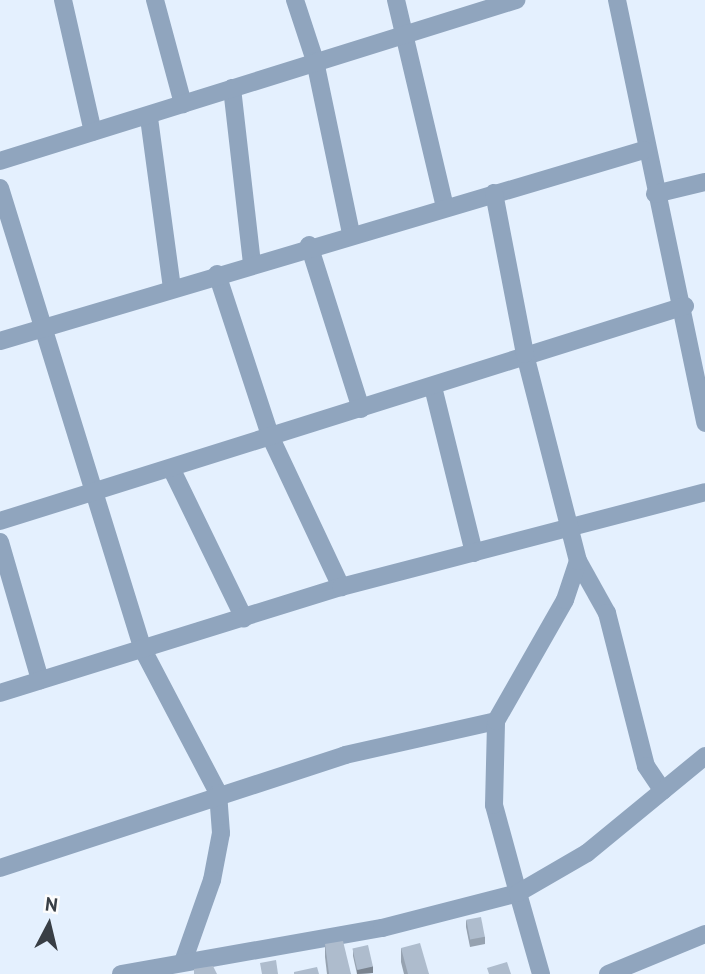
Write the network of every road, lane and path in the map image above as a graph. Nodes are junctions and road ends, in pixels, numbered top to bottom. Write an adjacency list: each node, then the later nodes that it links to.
1 (63, 0): 12 (street)
2 (155, 0): 10 (street)
3 (295, 0): 8 (street)
4 (396, 0): 7 (street)
5 (516, 0): 7 (street)
6 (617, 0): 13 (street)
7 (404, 35): 8 (street); 19 (street)
8 (315, 61): 9 (street); 20 (street)
9 (232, 88): 10 (street); 22 (street)
10 (183, 104): 11 (street)
11 (149, 118): 12 (street); 24 (street)
12 (93, 132): 14 (street)
13 (644, 150): 17 (street); 18 (street)
14 (0, 161)
15 (705, 182): 18 (street)
16 (0, 188): 26 (street)
17 (494, 193): 19 (street); 28 (street)
18 (655, 194): 25 (street)
19 (445, 207): 20 (street)
20 (351, 233): 21 (street)
21 (309, 244): 22 (street); 30 (street)
22 (252, 263): 23 (street)
23 (217, 274): 24 (street); 32 (street)
24 (172, 288): 26 (street)
25 (685, 306): 28 (street); 31 (street)
26 (42, 330): 27 (street); 35 (street)
27 (0, 341)
28 (525, 354): 29 (street); 37 (street)
29 (433, 387): 30 (street); 39 (street)
30 (361, 409): 32 (street)
31 (705, 423)
32 (271, 438): 33 (street); 41 (street)
33 (172, 470): 35 (street); 42 (street)
34 (705, 492): 37 (street)
35 (93, 494): 36 (street); 43 (street)
36 (0, 521)
37 (571, 525): 39 (street); 40 (street)
38 (0, 542): 44 (street)
39 (474, 553): 41 (street)
40 (578, 561): 46 (street); 48 (street)
41 (341, 587): 42 (street)
42 (244, 618): 43 (street)
43 (142, 648): 44 (street); 49 (street)
44 (40, 680): 45 (street)
45 (0, 693)
46 (496, 721): 49 (street); 51 (street)
47 (705, 756): 48 (street)
48 (663, 790): 51 (street)
49 (218, 793): 50 (street); 53 (street)
50 (0, 868)
51 (518, 893): 53 (street); 56 (street)
52 (705, 934): 57 (street)
53 (184, 959): 54 (street)
54 (169, 968): 55 (street)
55 (121, 974)
56 (541, 974)
57 (608, 974)

